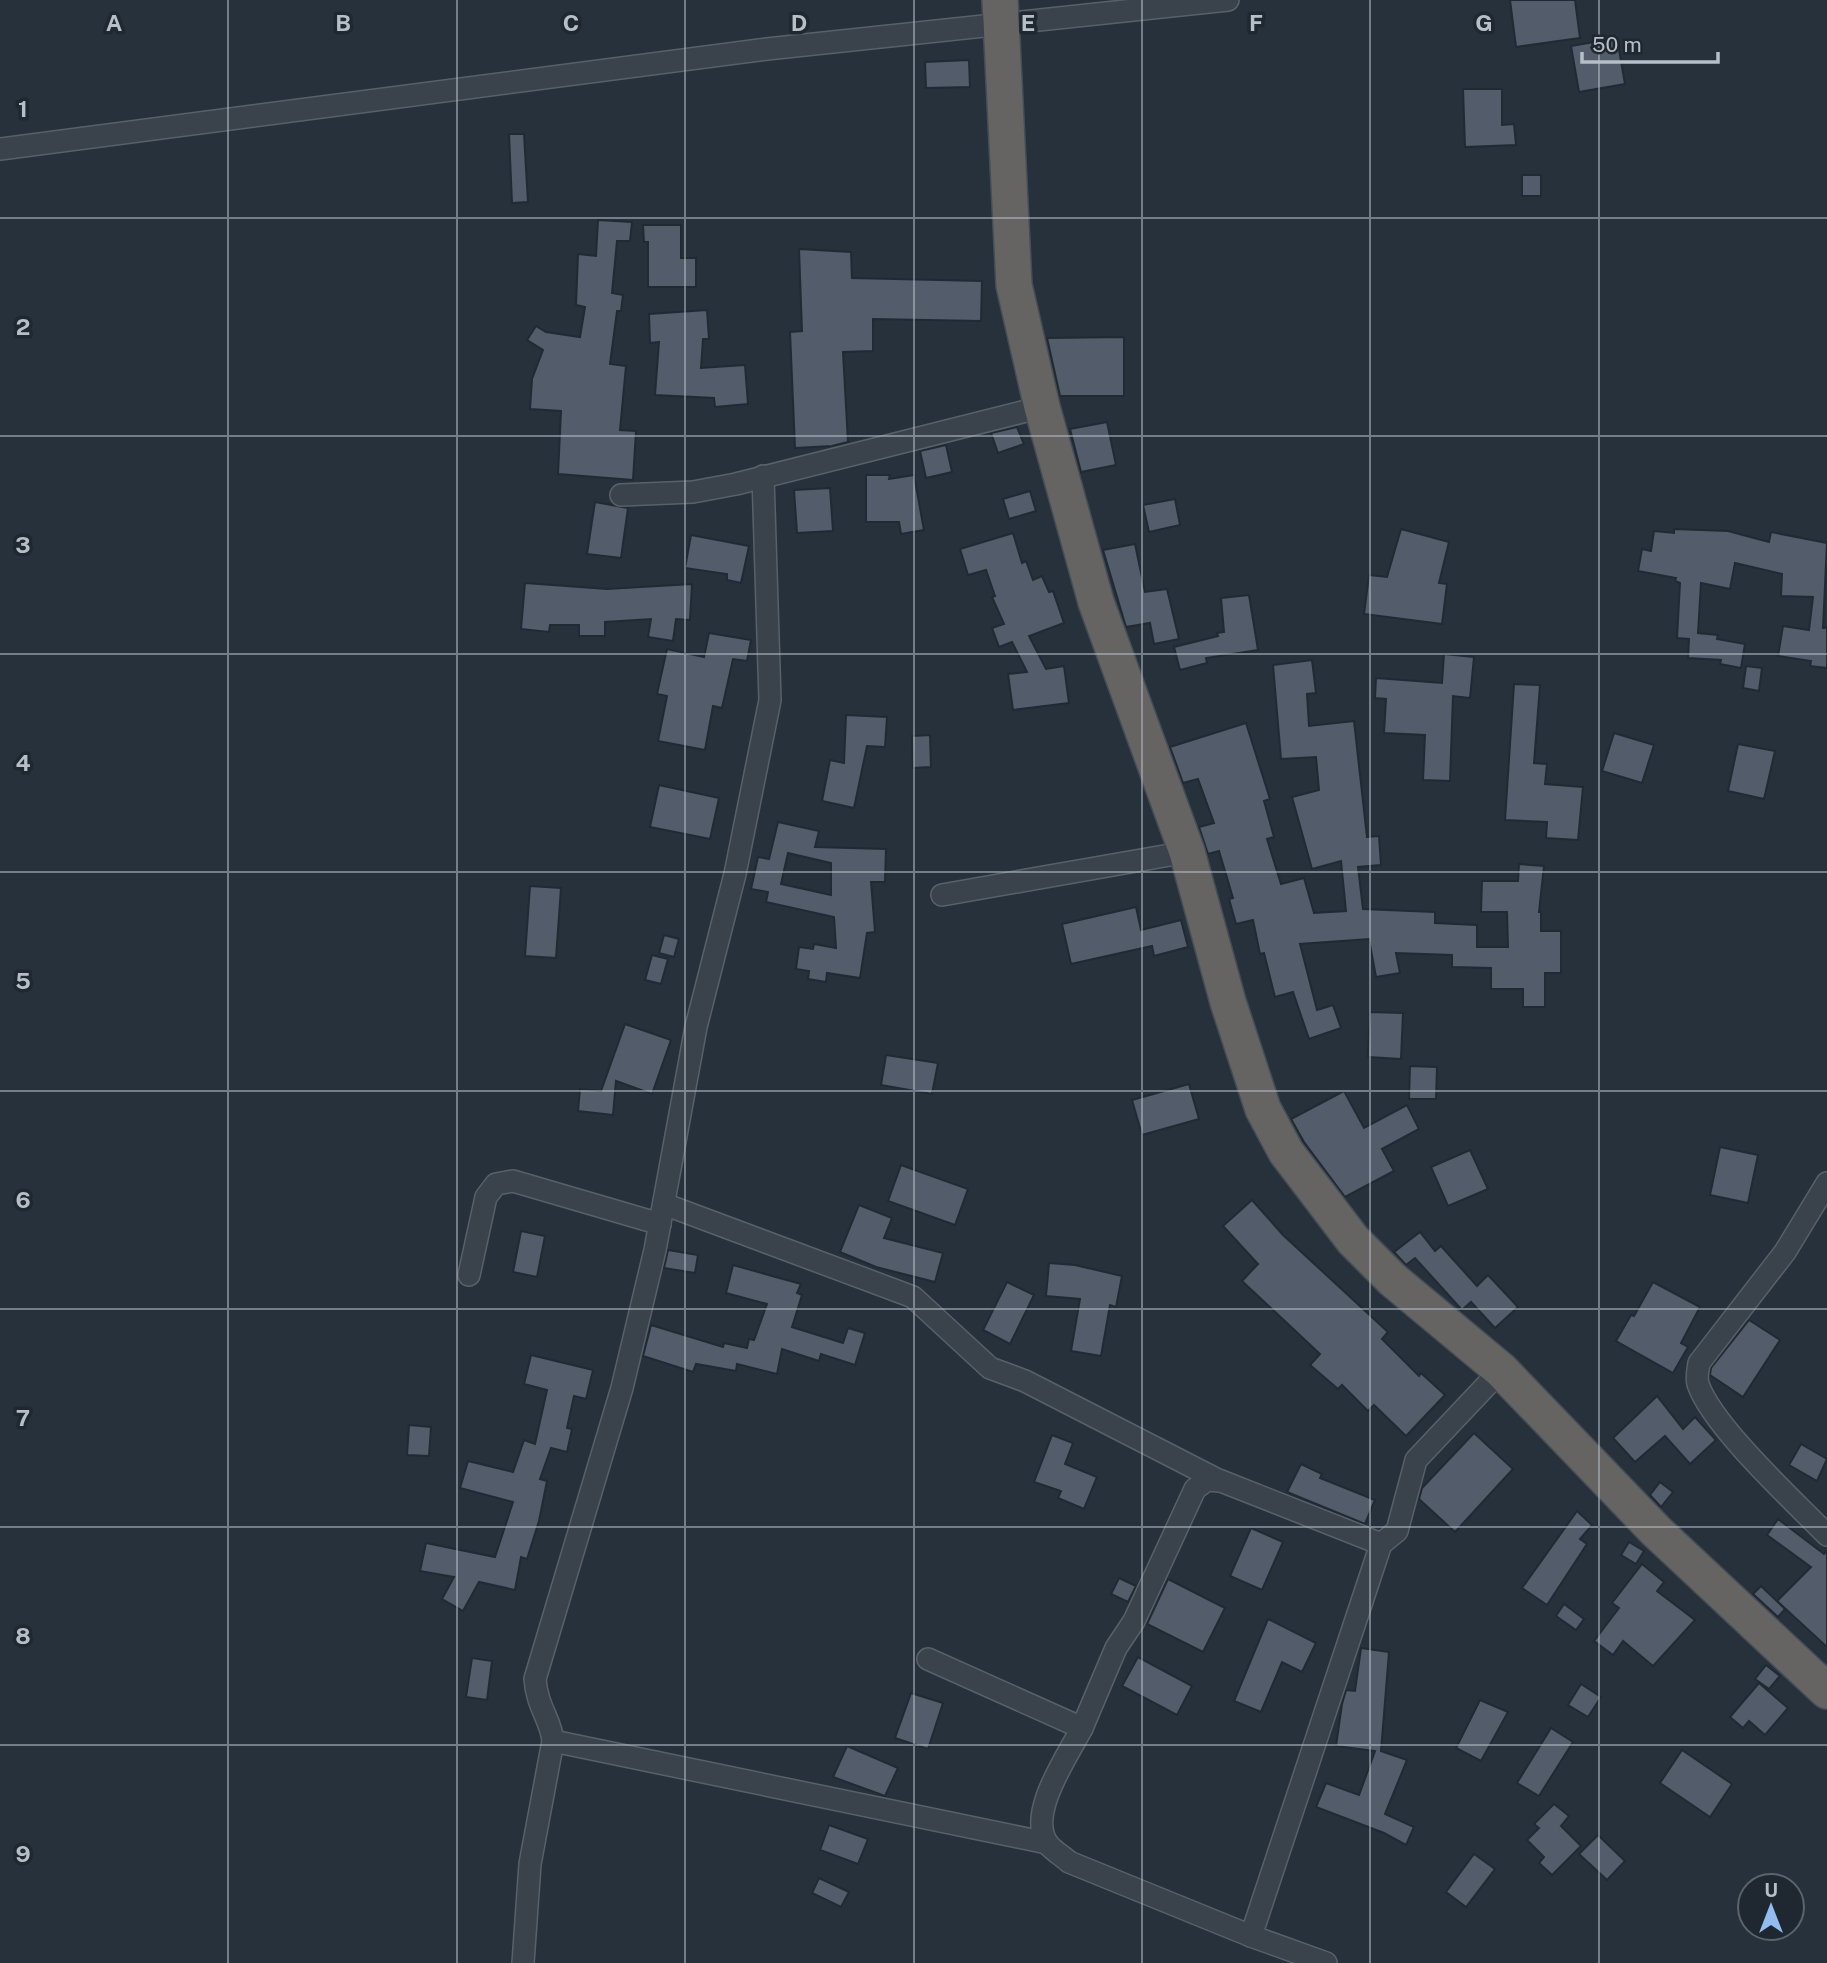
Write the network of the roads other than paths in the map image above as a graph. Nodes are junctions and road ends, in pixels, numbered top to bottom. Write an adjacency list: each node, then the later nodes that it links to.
1 (1227, 0): 2 (street)
2 (1001, 12): 3 (street); 4 (highway)
3 (0, 149)
4 (1042, 407): 5 (street); 7 (highway)
5 (763, 476): 6 (street); 10 (street)
6 (621, 495)
7 (1187, 852): 8 (street); 12 (highway)
8 (943, 895)
9 (1827, 1183): 14 (street)
10 (662, 1214): 11 (street); 13 (street); 19 (street)
11 (469, 1275)
12 (1501, 1370): 15 (street); 17 (highway)
13 (1221, 1481): 15 (street); 18 (street)
14 (1827, 1535)
15 (1381, 1545): 21 (street)
16 (928, 1659): 18 (street)
17 (1827, 1691)
18 (1082, 1728): 20 (street)
19 (553, 1741): 20 (street); 22 (street)
20 (1047, 1843): 21 (street)
21 (1251, 1936): 23 (street)
22 (523, 1963)
23 (1326, 1963)

